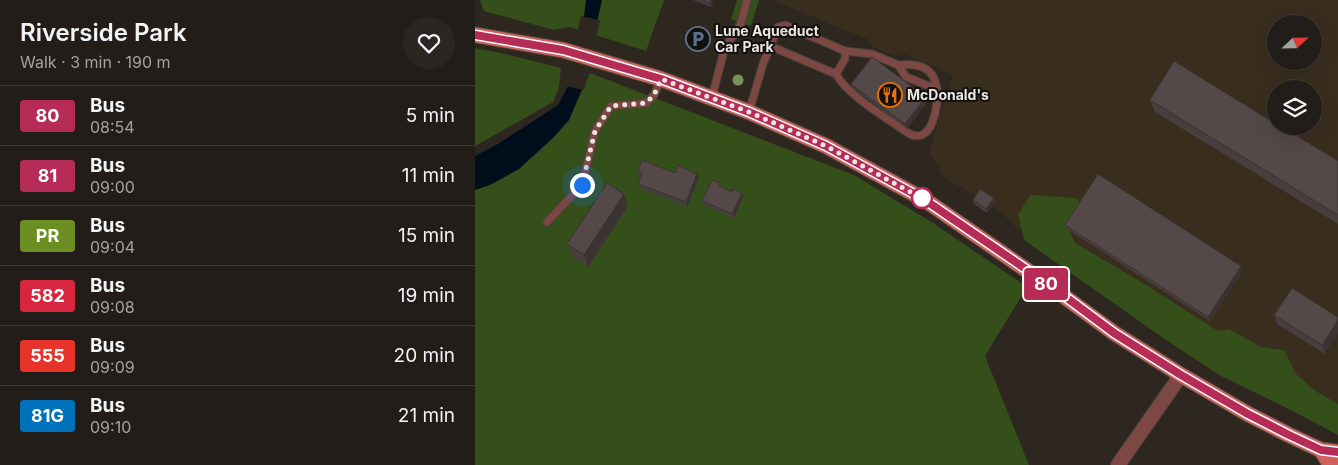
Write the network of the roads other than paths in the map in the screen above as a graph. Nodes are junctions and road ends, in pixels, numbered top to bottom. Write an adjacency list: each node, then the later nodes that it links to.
1 (747, 0): 9 (lane)
2 (475, 35): 7 (main road)
3 (770, 46): 4 (lane); 6 (lane); 10 (lane)
4 (845, 51): 5 (lane); 6 (lane)
5 (899, 65): 8 (lane); 8 (lane)
6 (836, 74): 8 (lane)
7 (661, 79): 9 (main road); 11 (lane)
8 (937, 89)
9 (712, 97): 10 (main road)
10 (749, 112): 12 (main road)
11 (547, 222)
12 (1181, 375): 13 (main road); 15 (street)
13 (1321, 450): 14 (main road); 16 (main road)
14 (1338, 452)
15 (1118, 465)
16 (1335, 465)

